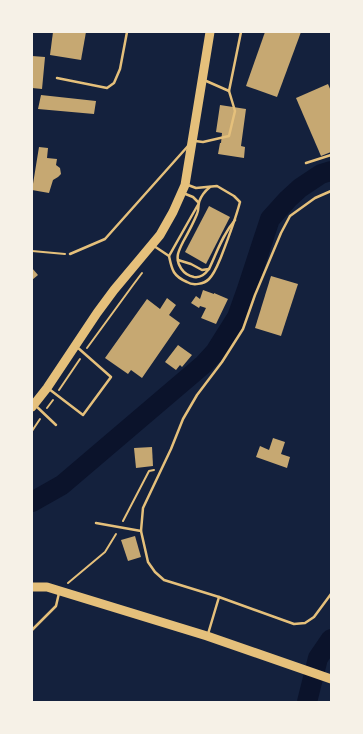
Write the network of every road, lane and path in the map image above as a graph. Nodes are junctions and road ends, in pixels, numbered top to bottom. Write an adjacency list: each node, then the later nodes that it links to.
1 (127, 32): 4 (lane)
2 (210, 32): 5 (highway)
3 (241, 32): 6 (lane)
4 (57, 78)
5 (202, 79): 6 (lane); 7 (highway)
6 (228, 91): 7 (lane)
7 (193, 141): 11 (highway); 17 (lane)
8 (331, 155): 9 (lane)
9 (306, 163)
10 (210, 187): 11 (lane); 13 (lane); 14 (lane)
11 (184, 189): 13 (lane); 15 (highway)
12 (331, 191): 28 (lane)
13 (199, 203): 18 (lane); 19 (lane)
14 (236, 218): 18 (lane); 20 (lane)
15 (152, 245): 18 (lane); 22 (highway)
16 (32, 251): 17 (path)
17 (70, 254)
18 (169, 256)
19 (178, 260): 20 (lane); 20 (lane)
20 (209, 269)
21 (144, 272): 23 (path)
22 (75, 346): 24 (highway); 24 (lane)
23 (87, 348)
24 (47, 388): 25 (highway)
25 (33, 406): 26 (lane)
26 (56, 425)
27 (96, 523): 28 (lane)
28 (141, 531): 32 (lane)
29 (32, 587): 30 (highway)
30 (60, 591): 33 (lane); 34 (highway)
31 (331, 594): 32 (lane)
32 (219, 597): 34 (lane)
33 (32, 630)
34 (207, 636): 35 (highway)
35 (331, 679)

